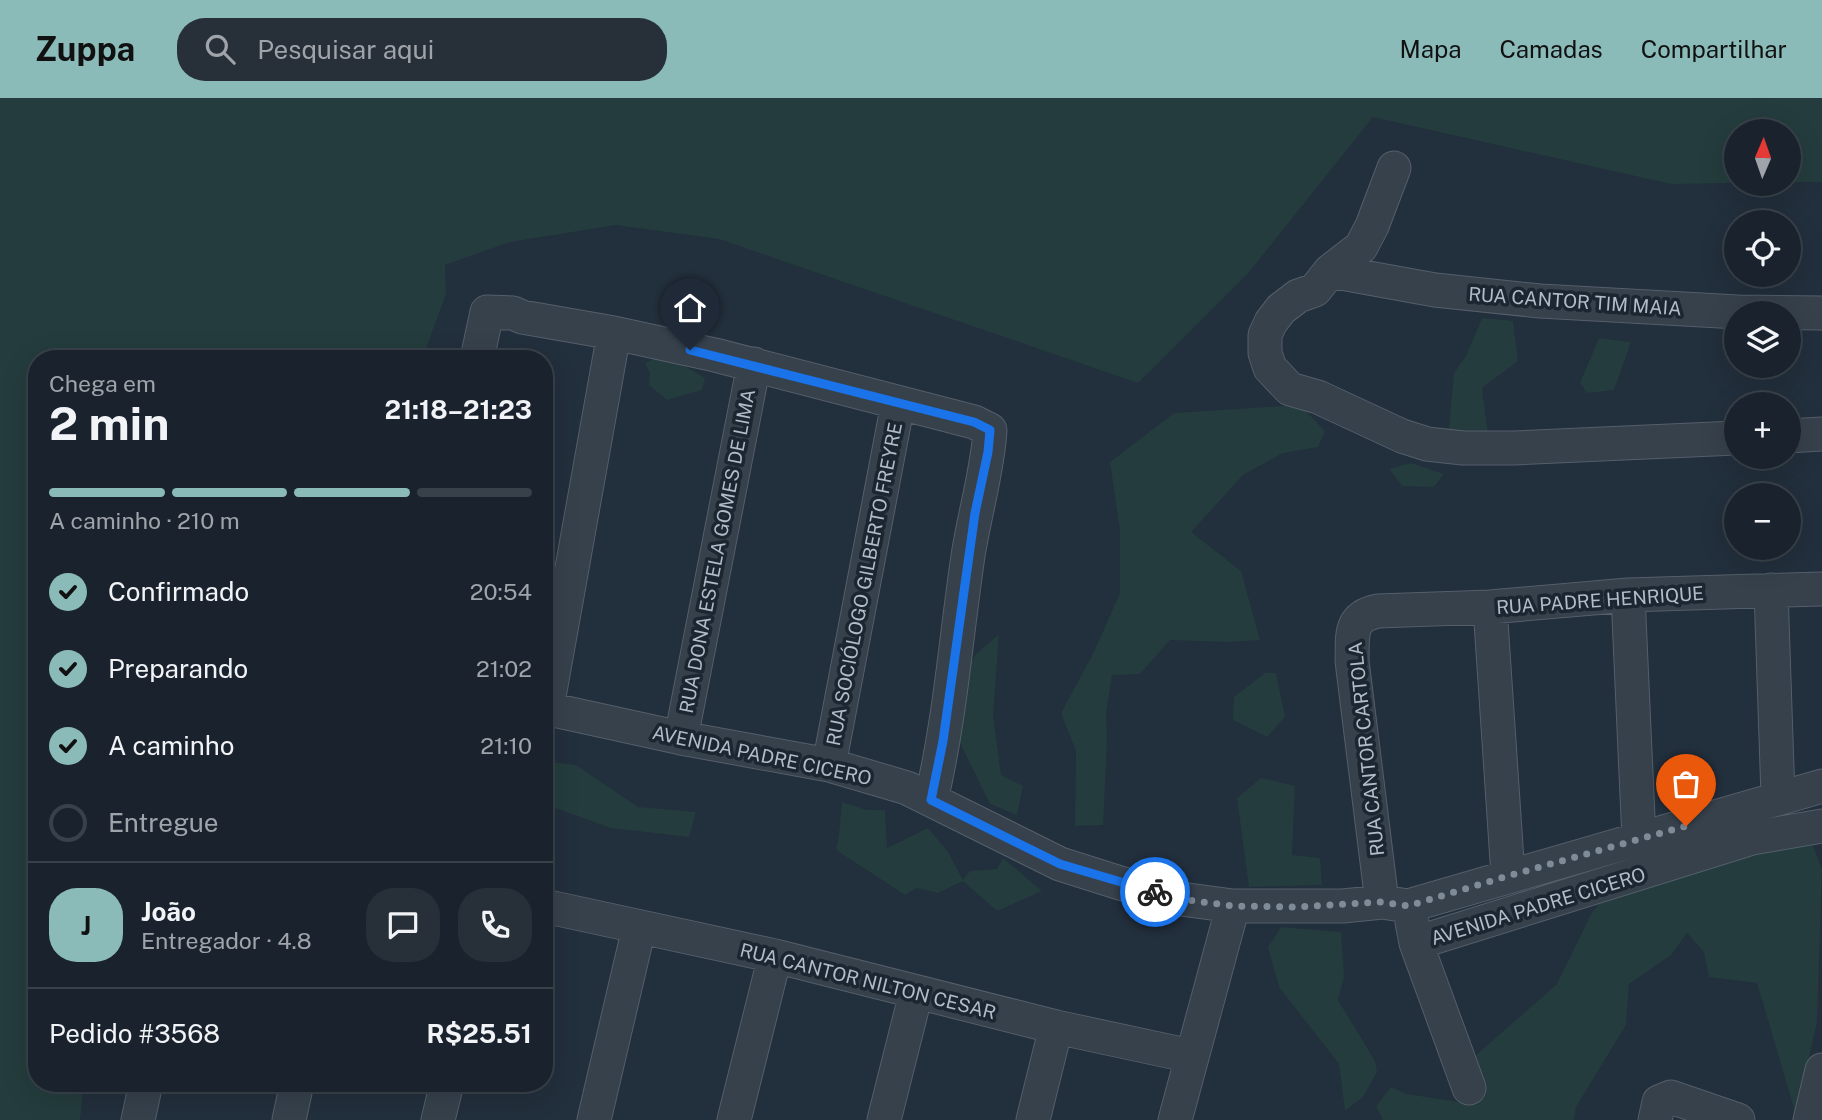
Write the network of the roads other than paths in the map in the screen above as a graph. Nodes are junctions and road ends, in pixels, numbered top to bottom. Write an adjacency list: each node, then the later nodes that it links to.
1 (1394, 168): 2 (street)
2 (1330, 271): 3 (street, RUA CANTOR TIM MAIA); 10 (street)
3 (1822, 313)
4 (614, 333): 5 (street); 6 (street); 16 (street)
5 (479, 350)
6 (754, 365): 7 (street); 18 (street, RUA DONA ESTELA GOMES DE LIMA)
7 (898, 403): 19 (street, RUA SOCIÓLOGO GILBERTO FREYRE); 22 (street)
8 (1822, 434): 9 (street)
9 (1801, 435)
10 (1724, 438)
11 (1822, 589): 12 (street, RUA PADRE HENRIQUE)
12 (1771, 590): 13 (street, RUA PADRE HENRIQUE); 21 (street)
13 (1628, 595): 14 (street, RUA PADRE HENRIQUE); 24 (street)
14 (1490, 607): 15 (street, RUA PADRE HENRIQUE); 25 (street)
15 (1378, 611): 26 (street, RUA CANTOR CARTOLA)
16 (553, 669)
17 (553, 710): 18 (street, AVENIDA PADRE CICERO)
18 (681, 738): 19 (street, AVENIDA PADRE CICERO)
19 (829, 765): 22 (street, AVENIDA PADRE CICERO)
20 (1822, 786): 21 (street, AVENIDA PADRE CICERO)
21 (1778, 797): 24 (street, AVENIDA PADRE CICERO)
22 (931, 800): 27 (street, AVENIDA PADRE CICERO)
23 (1822, 826): 30 (street, AVENIDA PADRE CICERO)
24 (1639, 841): 25 (street, AVENIDA PADRE CICERO)
25 (1508, 876): 26 (street, AVENIDA PADRE CICERO)
26 (1395, 904): 27 (street, AVENIDA PADRE CICERO); 30 (street)
27 (1233, 906): 34 (street)
28 (553, 908): 29 (street, RUA CANTOR NILTON CESAR)
29 (639, 928): 31 (street, RUA CANTOR NILTON CESAR); 43 (street)
30 (1416, 943): 36 (street)
31 (775, 956): 32 (street, RUA CANTOR NILTON CESAR); 44 (street)
32 (916, 993): 33 (street, RUA CANTOR NILTON CESAR); 45 (street)
33 (1056, 1027): 34 (street, RUA CANTOR NILTON CESAR); 46 (street)
34 (1191, 1056): 47 (street)
35 (1822, 1070): 50 (street)
36 (1469, 1088)
37 (144, 1092): 40 (street)
38 (296, 1092): 41 (street)
39 (445, 1092): 42 (street)
40 (138, 1120)
41 (289, 1120)
42 (438, 1120)
43 (594, 1120)
44 (734, 1120)
45 (884, 1120)
46 (1033, 1120)
47 (1175, 1120)
48 (1655, 1120): 49 (street)
49 (1738, 1120)
50 (1810, 1120)

